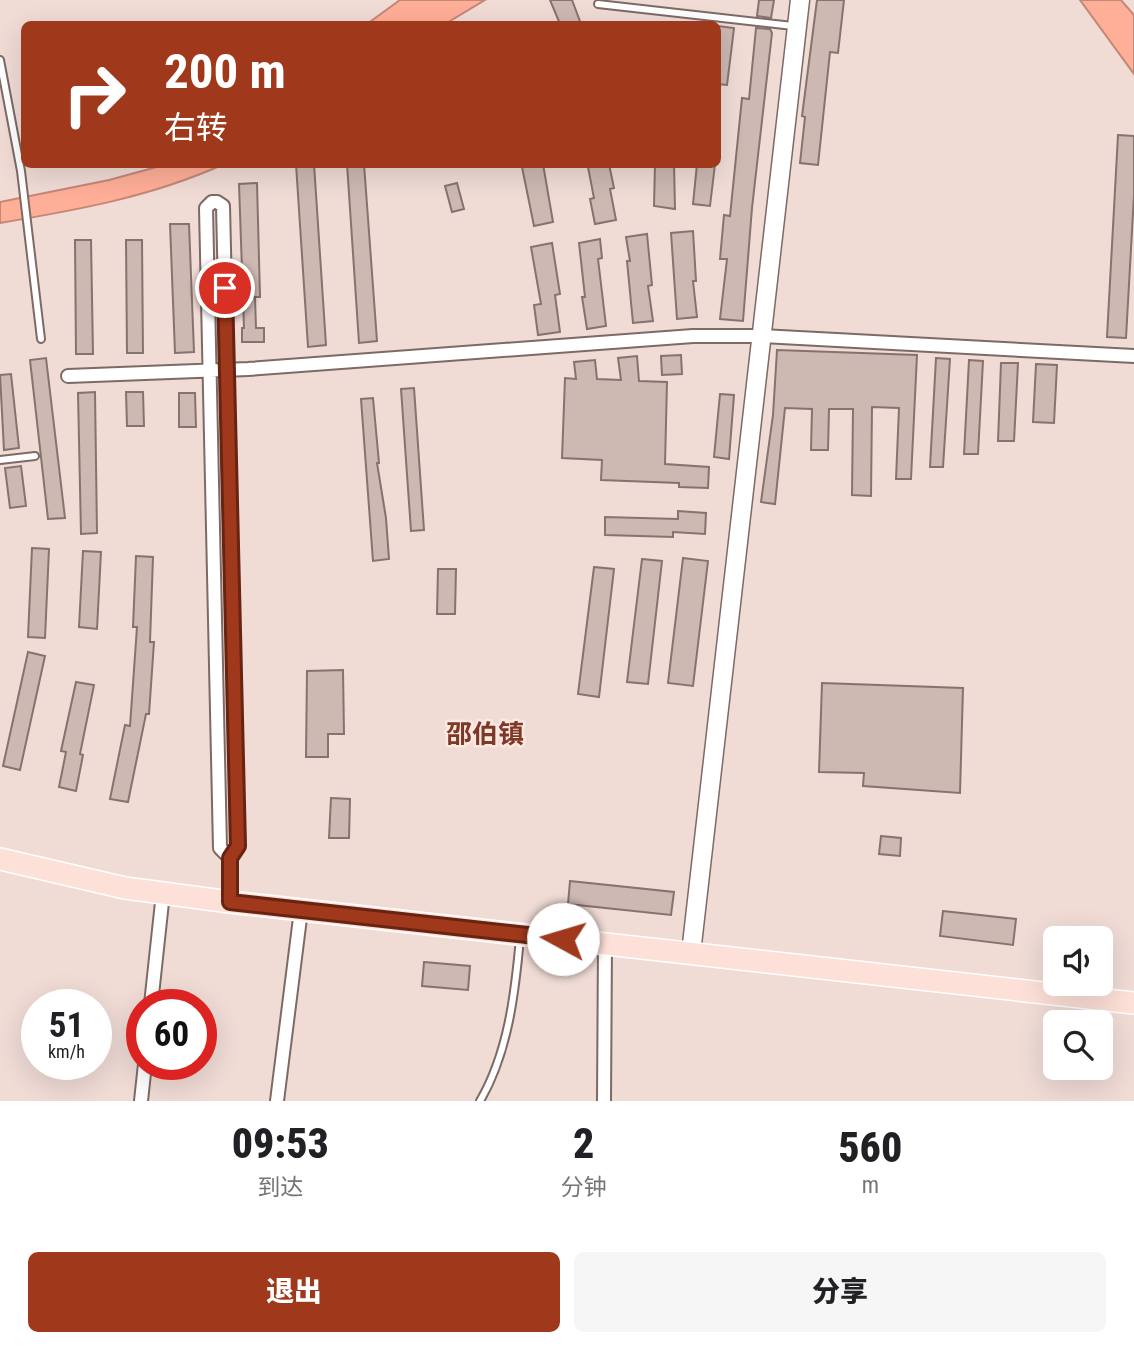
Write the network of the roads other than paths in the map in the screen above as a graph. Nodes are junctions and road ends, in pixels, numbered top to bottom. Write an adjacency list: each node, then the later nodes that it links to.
1 (800, 0): 3 (main road)
2 (598, 5): 3 (lane)
3 (795, 26): 6 (main road)
4 (0, 60): 5 (lane)
5 (3, 95): 7 (lane)
6 (760, 336): 8 (street); 10 (street); 21 (main road)
7 (41, 339)
8 (1134, 356)
9 (208, 370): 10 (street); 10 (street); 11 (street); 14 (street)
10 (227, 370): 14 (street)
11 (68, 376)
12 (34, 456): 13 (lane)
13 (0, 460)
14 (230, 858): 17 (street)
15 (0, 859): 16 (main road)
16 (163, 893): 17 (main road); 22 (street)
17 (230, 902): 18 (main road)
18 (301, 910): 19 (main road); 26 (street)
19 (521, 934): 20 (main road); 27 (lane)
20 (605, 944): 21 (main road); 28 (street)
21 (691, 953): 23 (main road)
22 (153, 989)
23 (1134, 1003)
24 (143, 1080): 25 (street)
25 (141, 1101)
26 (277, 1101)
27 (480, 1101)
28 (604, 1101)

